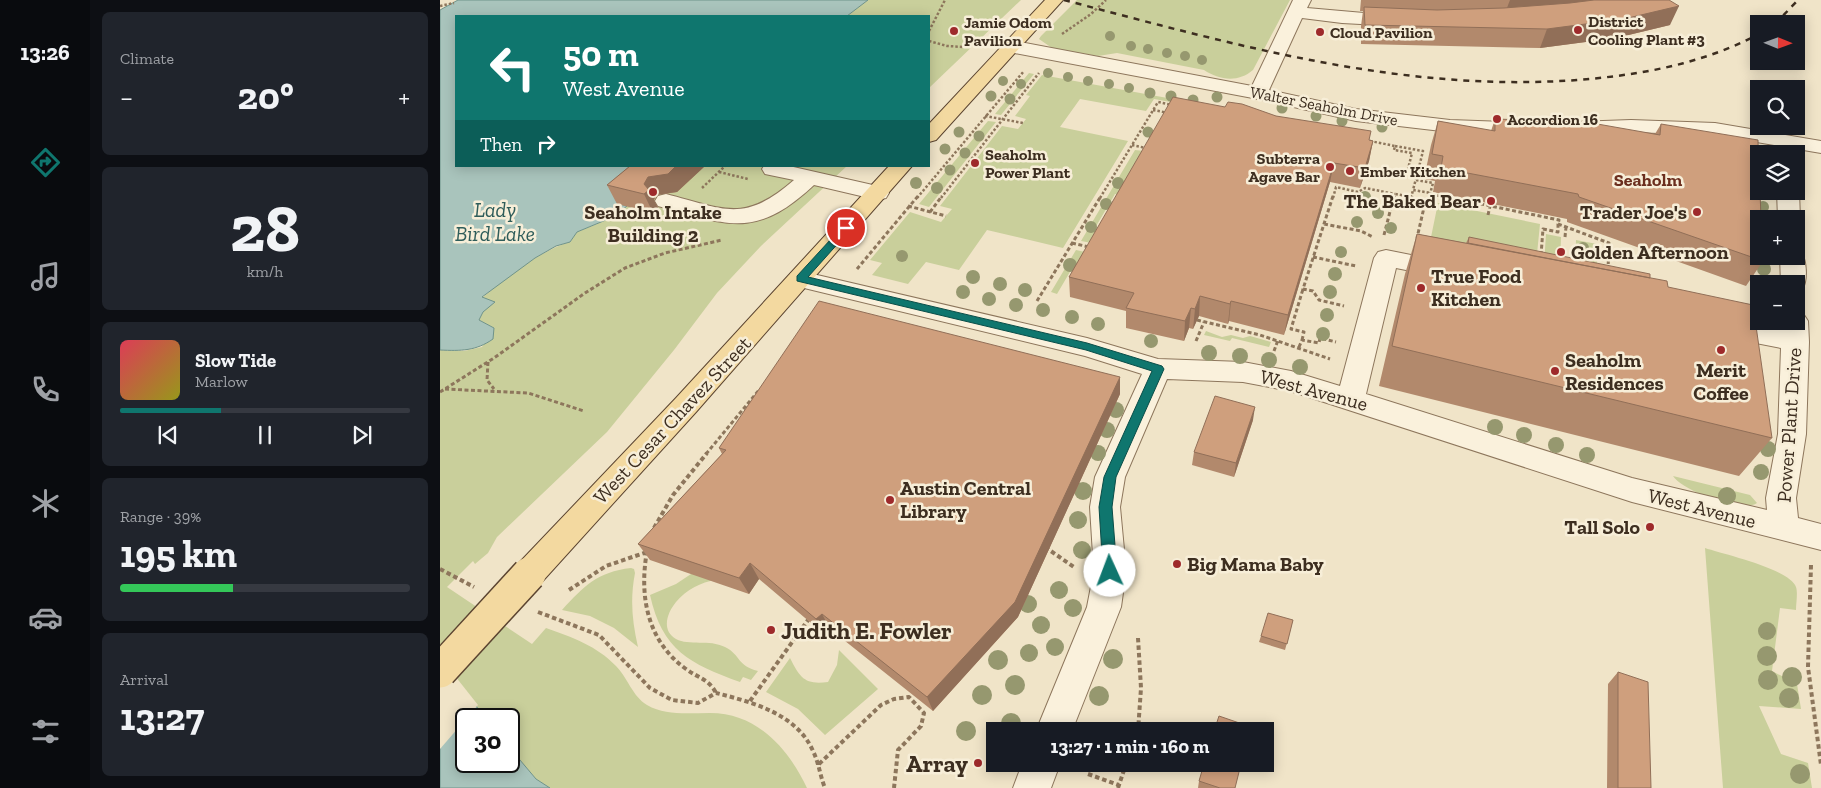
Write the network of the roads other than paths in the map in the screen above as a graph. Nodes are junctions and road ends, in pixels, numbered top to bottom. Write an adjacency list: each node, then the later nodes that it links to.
1 (1054, 0): 4 (main road)
2 (1299, 6): 3 (street); 5 (street)
3 (1419, 21)
4 (1009, 46): 5 (street, Walter Seaholm Drive); 6 (main road)
5 (1258, 93): 7 (street, Walter Seaholm Drive)
6 (930, 135)
7 (1780, 145)
8 (1805, 147): 9 (street, Walter Seaholm Drive)
9 (1821, 147)
10 (901, 167): 13 (main road, West Cesar Chavez Street)
11 (773, 168): 12 (street)
12 (809, 178): 13 (street); 14 (street)
13 (878, 193): 16 (main road, West Cesar Chavez Street)
14 (666, 201)
15 (1464, 274): 20 (street)
16 (800, 279): 19 (street, West Avenue); 23 (main road, West Cesar Chavez Street, bridge)
17 (1696, 323): 18 (street)
18 (1796, 332): 21 (street, Power Plant Drive)
19 (1158, 369): 20 (street, West Avenue); 24 (street)
20 (1351, 399): 21 (street, West Avenue)
21 (1784, 528): 22 (street, West Avenue)
22 (1816, 549)
23 (440, 671)
24 (1058, 722)
25 (1038, 772): 26 (street)
26 (1032, 788)

